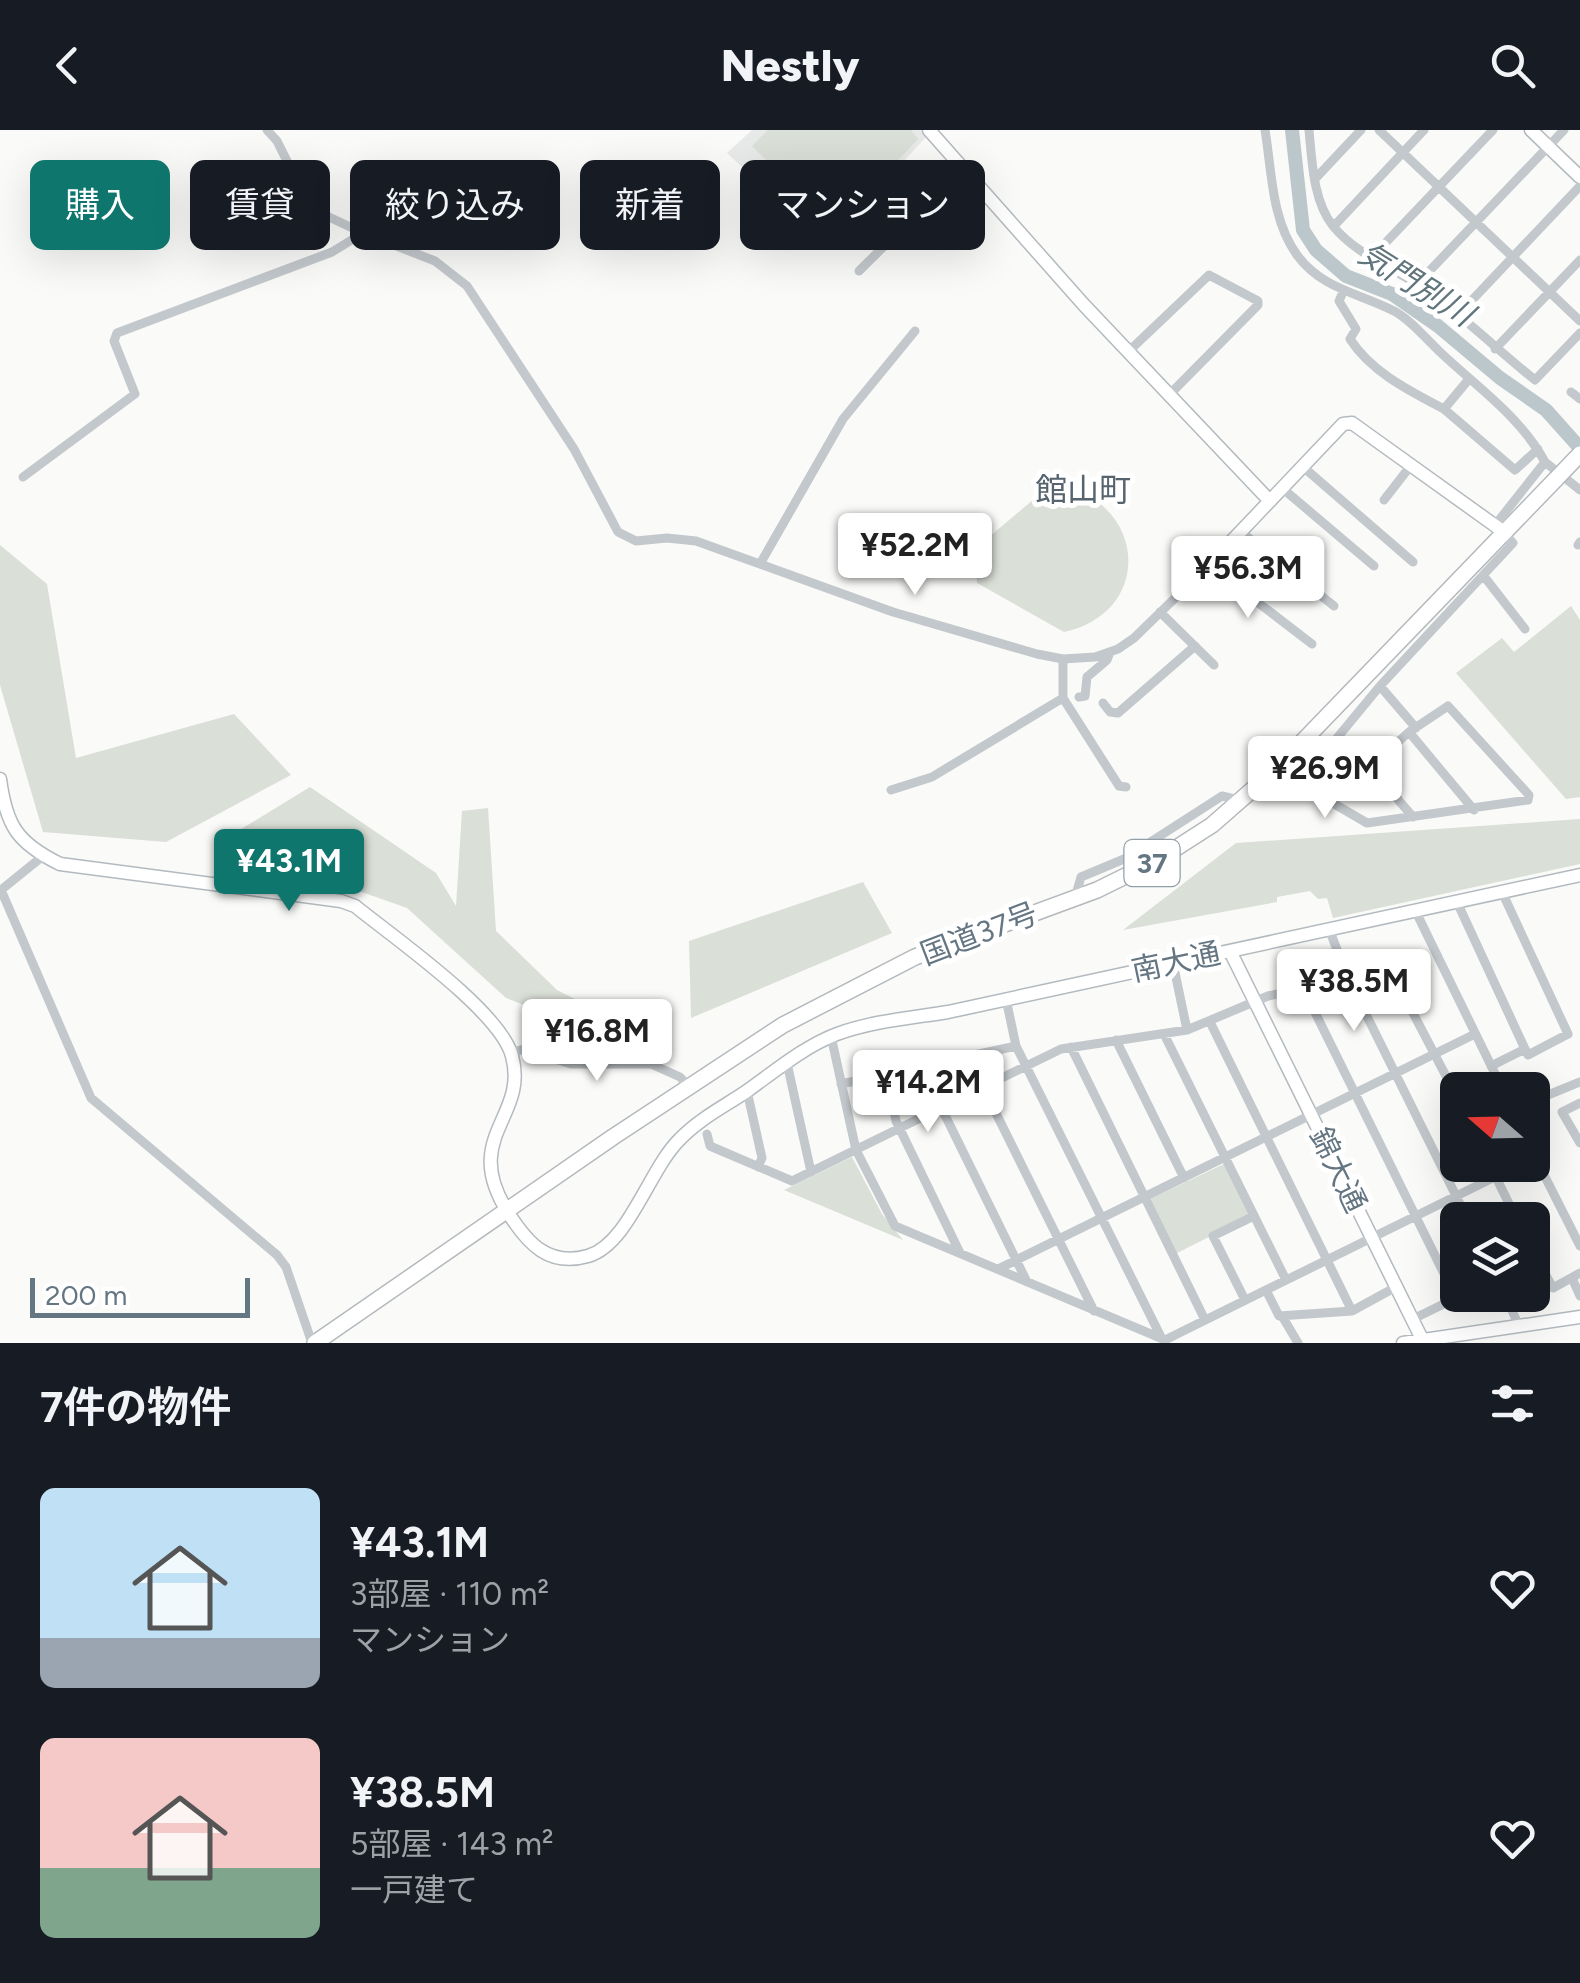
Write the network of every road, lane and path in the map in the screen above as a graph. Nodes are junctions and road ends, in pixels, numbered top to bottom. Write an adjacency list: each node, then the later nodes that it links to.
1 (267, 130): 21 (street)
2 (929, 130): 13 (street)
3 (1265, 130): 30 (street)
4 (1309, 130): 15 (street)
5 (1361, 130): 15 (street)
6 (1379, 130): 12 (street)
7 (1424, 130): 12 (street)
8 (1494, 130): 17 (street)
9 (1531, 130): 11 (street)
10 (1564, 130): 11 (street)
11 (1548, 146): 14 (street); 19 (street)
12 (1402, 152): 17 (street); 20 (street)
13 (954, 160)
14 (1580, 177)
15 (1315, 180): 20 (street)
16 (1580, 186): 25 (street)
17 (1439, 187): 19 (street); 26 (street)
18 (985, 195): 37 (street)
19 (1476, 223): 25 (street); 29 (street)
20 (1334, 226): 26 (street)
21 (350, 227)
22 (350, 241): 46 (street)
23 (407, 250): 54 (street)
24 (880, 250): 28 (street)
25 (1513, 256): 31 (street); 32 (street)
26 (1372, 258): 29 (street)
27 (1580, 260): 31 (street)
28 (859, 271)
29 (1417, 284): 32 (street)
30 (1343, 292): 38 (street); 40 (street)
31 (1550, 292): 33 (street); 36 (street)
32 (1457, 316): 36 (street)
33 (1580, 321)
34 (916, 331): 54 (street)
35 (1580, 332): 36 (street)
36 (1495, 349)
37 (1130, 351): 39 (street); 39 (street)
38 (1469, 379): 40 (street); 41 (street)
39 (1170, 394): 50 (street)
40 (1444, 409): 41 (street)
41 (1538, 449): 43 (street)
42 (1580, 454): 51 (highway, 国道37号 / 37, bridge)
43 (1545, 462): 48 (street); 51 (street)
44 (1412, 464): 45 (street); 49 (street); 51 (street)
45 (1302, 466): 47 (street); 53 (street)
46 (22, 478)
47 (1282, 488): 50 (street); 56 (street)
48 (1580, 490)
49 (1384, 500)
50 (1270, 501): 52 (street)
51 (1500, 528): 57 (street); 111 (highway, 国道37号 / 37)
52 (1240, 531): 55 (street); 58 (street)
53 (1413, 562)
54 (760, 564): 64 (street)
55 (1209, 565): 59 (street); 61 (street)
56 (1374, 566)
57 (1482, 575): 60 (street); 66 (street)
58 (1334, 606)
59 (1160, 612): 62 (street); 63 (street)
60 (1525, 629)
61 (1312, 644)
62 (1195, 646): 65 (street); 69 (street)
63 (1110, 652): 64 (street); 67 (street)
64 (1063, 658): 68 (street)
65 (1214, 665)
66 (1380, 686): 70 (street); 75 (street)
67 (1079, 697)
68 (1062, 698): 73 (street); 74 (street)
69 (1103, 703)
70 (1413, 730): 71 (street); 76 (street); 76 (street)
71 (1370, 767): 75 (street); 77 (street)
72 (0, 779): 78 (street)
73 (1126, 787)
74 (890, 790)
75 (1331, 802): 77 (street)
76 (1474, 810): 77 (street)
77 (1412, 816)
78 (42, 856): 99 (street); 163 (street)
79 (1580, 875): 80 (street, 南大通)
80 (1502, 892): 81 (street, 南大通); 98 (street)
81 (1457, 902): 82 (street, 南大通); 98 (street)
82 (1414, 910): 83 (street, 南大通); 93 (street)
83 (1330, 929): 84 (street, 南大通); 86 (street)
84 (1230, 950): 85 (street, 南大通); 89 (street, 錦大通)
85 (1173, 963): 88 (street, 南大通); 91 (street)
86 (1348, 978): 87 (street); 100 (street); 107 (street)
87 (1303, 988): 89 (street); 113 (street)
88 (1006, 999): 94 (street, 南大通); 96 (street)
89 (1254, 1002): 90 (street); 117 (street, 錦大通)
90 (1210, 1022): 91 (street); 120 (street)
91 (1187, 1030): 92 (street)
92 (1164, 1034): 95 (street); 123 (street)
93 (1476, 1034): 100 (street); 103 (street)
94 (831, 1036): 101 (street, 南大通); 109 (street)
95 (1116, 1040): 97 (street); 126 (street)
96 (1016, 1046): 102 (street); 106 (street)
97 (1071, 1048): 102 (street); 130 (street)
98 (1525, 1049): 103 (street)
99 (512, 1053): 111 (street); 132 (street, 南大通)
100 (1435, 1054): 104 (street); 107 (street)
101 (787, 1063): 112 (street, 南大通); 125 (street)
102 (1026, 1066): 110 (street); 135 (street)
103 (1492, 1066): 105 (street)
104 (1444, 1072)
105 (1495, 1072)
106 (886, 1074): 109 (street); 118 (street)
107 (1395, 1074): 113 (street); 129 (street)
108 (1576, 1083): 114 (street); 115 (street)
109 (842, 1084): 122 (street)
110 (983, 1087): 116 (street); 137 (street)
111 (688, 1088): 132 (highway, 国道37号 / 37)
112 (747, 1091): 124 (street); 132 (street, 南大通)
113 (1354, 1094): 117 (street); 134 (street)
114 (1550, 1095)
115 (1580, 1102): 121 (street)
116 (941, 1108): 118 (street); 141 (street)
117 (1311, 1116): 120 (street); 136 (street, 錦大通)
118 (899, 1128): 122 (street); 139 (street)
119 (707, 1134): 124 (street)
120 (1266, 1138): 123 (street); 140 (street)
121 (1580, 1143)
122 (856, 1150): 125 (street); 139 (street)
123 (1226, 1158): 126 (street); 133 (street)
124 (758, 1167): 125 (street)
125 (811, 1172)
126 (1184, 1178): 130 (street)
127 (1486, 1182): 129 (street)
128 (1547, 1182): 138 (street)
129 (1456, 1197): 131 (street); 134 (street)
130 (1145, 1198): 135 (street); 158 (street)
131 (1459, 1202)
132 (508, 1212): 163 (highway, 国道37号 / 37)
133 (1254, 1216): 145 (street); 151 (street)
134 (1416, 1216): 136 (street); 142 (street)
135 (1102, 1219): 137 (street); 161 (street)
136 (1372, 1238): 140 (street); 148 (street, 錦大通)
137 (1060, 1240): 141 (street); 154 (street)
138 (1580, 1246)
139 (960, 1253): 143 (street)
140 (1327, 1260): 145 (street); 153 (street)
141 (1018, 1261): 143 (street); 146 (street)
142 (1440, 1261)
143 (998, 1269): 146 (street)
144 (1576, 1276): 147 (street); 150 (street)
145 (1286, 1280): 149 (street)
146 (1027, 1282): 154 (street)
147 (1550, 1283)
148 (1396, 1286): 153 (street); 159 (street, 錦大通)
149 (1266, 1290): 151 (street); 156 (street)
150 (1580, 1296)
151 (1245, 1300): 158 (street)
152 (1440, 1306): 159 (street)
153 (1352, 1310): 156 (street)
154 (1094, 1311): 161 (street)
155 (1513, 1312): 160 (street)
156 (1282, 1316): 164 (street)
157 (1580, 1317): 160 (street)
158 (1205, 1320): 161 (street)
159 (1413, 1320): 162 (street, 錦大通)
160 (1519, 1326): 162 (street)
161 (1162, 1339)
162 (1422, 1339): 165 (street)
163 (314, 1343)
164 (1298, 1343)
165 (1403, 1343)

